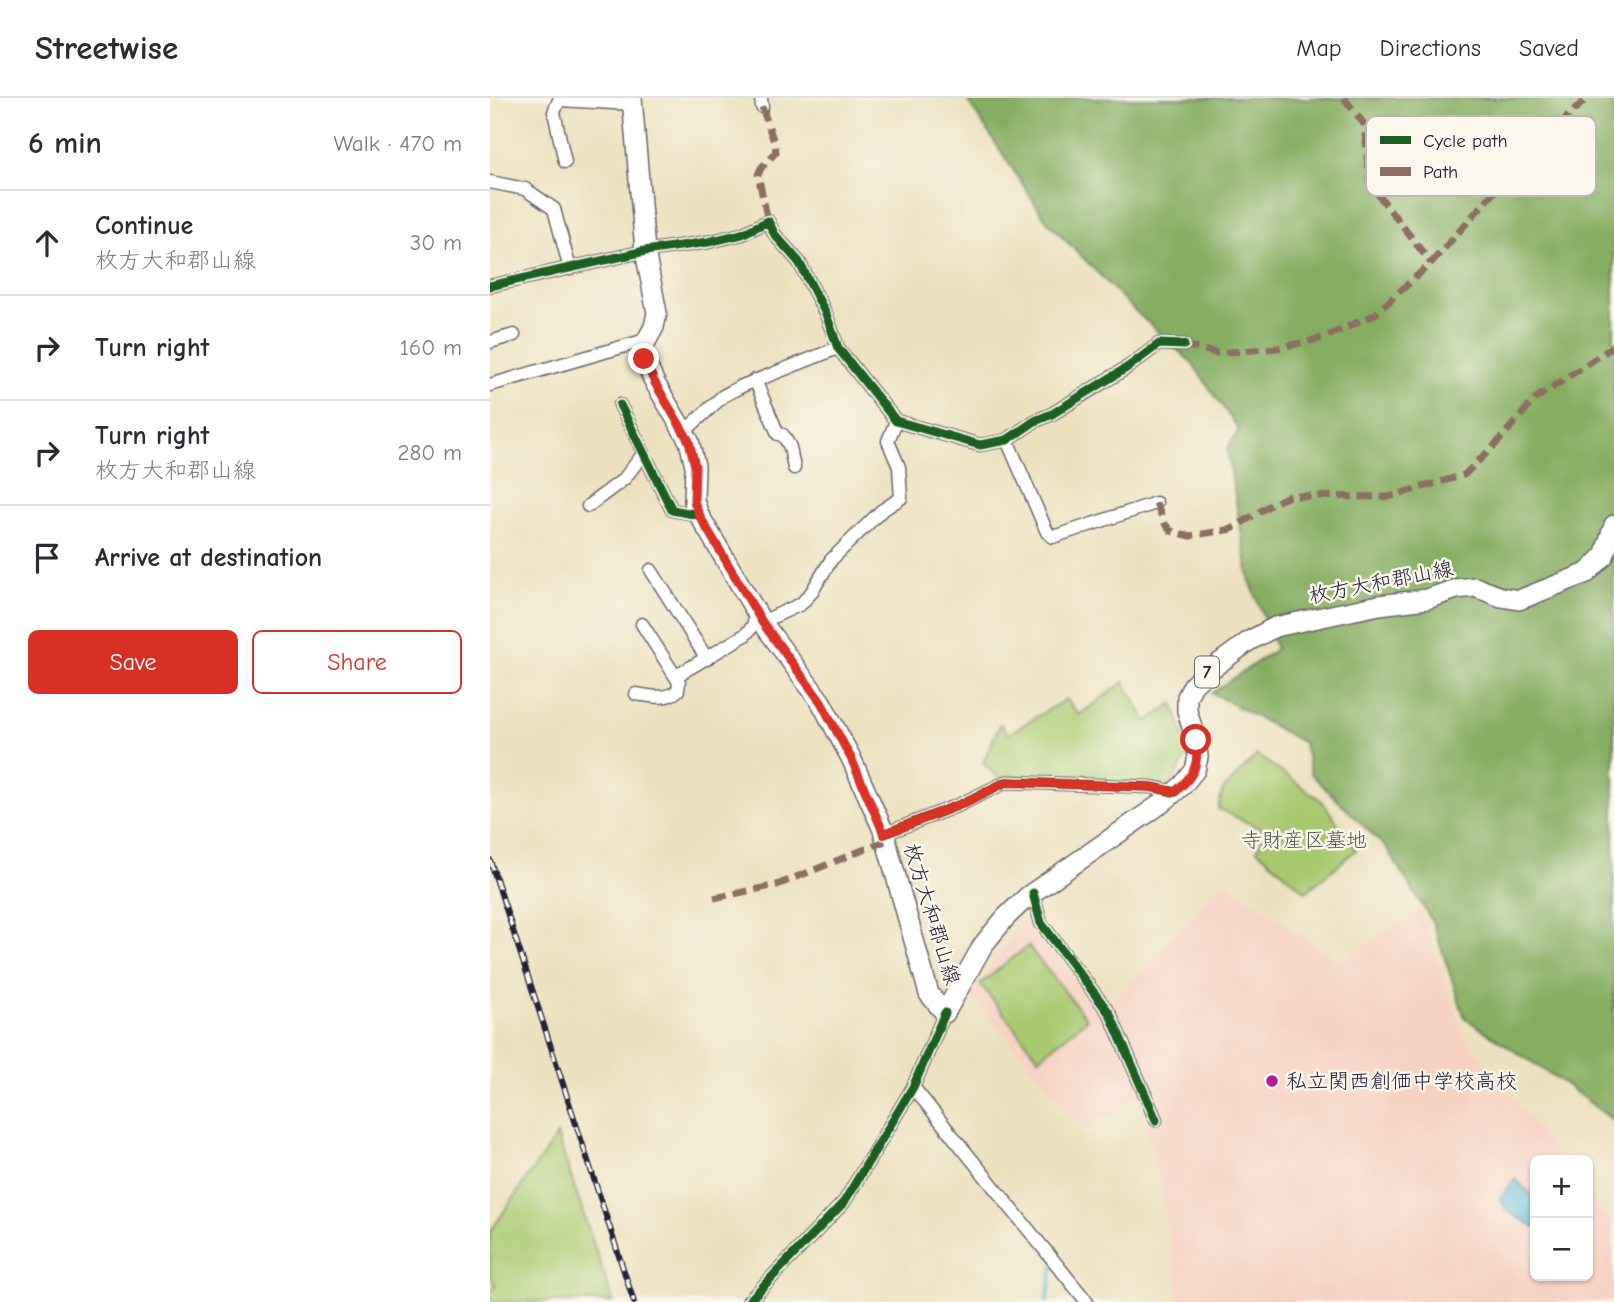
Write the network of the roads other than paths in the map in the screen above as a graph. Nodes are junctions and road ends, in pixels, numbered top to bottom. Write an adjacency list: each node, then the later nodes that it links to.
1 (632, 101): 2 (street); 4 (main road, 枚方大和郡山線)
2 (565, 162)
3 (490, 182): 5 (street)
4 (645, 251): 5 (street); 8 (main road, 枚方大和郡山線); 11 (street)
5 (570, 269): 6 (street)
6 (490, 286)
7 (514, 335): 9 (street)
8 (646, 340): 13 (street); 16 (main road, 枚方大和郡山線)
9 (490, 342)
10 (1184, 345): 17 (street)
11 (838, 348): 12 (street); 15 (street)
12 (755, 380): 16 (street); 19 (street)
13 (490, 385)
14 (620, 405): 18 (street)
15 (896, 421): 17 (street); 25 (street)
16 (684, 432): 22 (main road, 枚方大和郡山線)
17 (1007, 440): 20 (street)
18 (644, 453): 21 (street); 22 (street)
19 (794, 468)
20 (1156, 503)
21 (589, 506)
22 (699, 515): 25 (main road, 枚方大和郡山線)
23 (1614, 526): 30 (main road, 枚方大和郡山線 / 7)
24 (651, 570): 27 (street)
25 (759, 617): 27 (street); 31 (main road, 枚方大和郡山線)
26 (642, 624): 28 (street)
27 (707, 659): 28 (street)
28 (676, 676): 29 (street)
29 (636, 694)
30 (1175, 792): 31 (street); 32 (main road, 枚方大和郡山線 / 7)
31 (884, 834): 33 (main road, 枚方大和郡山線)
32 (1033, 893): 33 (main road, 枚方大和郡山線 / 7); 35 (street)
33 (945, 1013): 34 (street)
34 (913, 1087): 36 (street); 37 (street)
35 (1156, 1120)
36 (748, 1302)
37 (1087, 1302)

